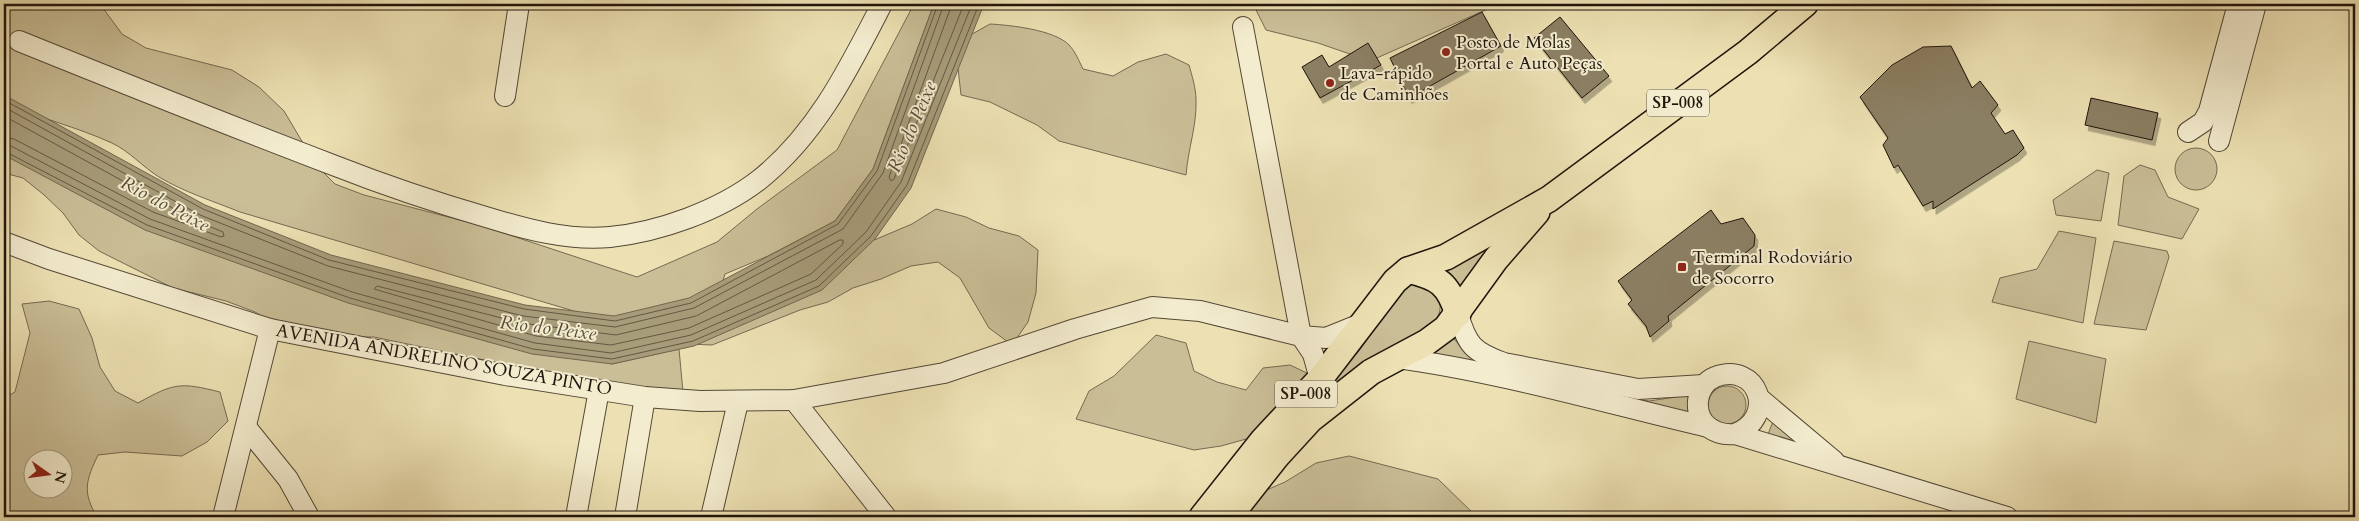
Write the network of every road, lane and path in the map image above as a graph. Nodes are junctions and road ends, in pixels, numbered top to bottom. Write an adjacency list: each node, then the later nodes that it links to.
1 (519, 4): 8 (street)
2 (882, 4): 7 (street)
3 (1805, 4): 11 (main road, SP-008)
4 (2238, 4): 9 (street)
5 (2256, 4): 10 (street)
6 (1243, 27): 17 (street)
7 (19, 41)
8 (505, 96)
9 (2188, 132)
10 (2219, 141)
11 (1549, 199): 13 (main road, SP-008); 14 (main road, SP-008)
12 (4, 242): 16 (street, AVENIDA ANDRELINO SOUZA PINTO)
13 (1408, 270): 14 (main road); 15 (main road, SP-008)
14 (1458, 314): 18 (main road, SP-008); 20 (street)
15 (1365, 322): 17 (street, AVENIDA ANDRELINO SOUZA PINTO); 19 (main road, SP-008)
16 (270, 329): 21 (street, AVENIDA ANDRELINO SOUZA PINTO); 26 (street)
17 (1301, 336): 19 (street); 24 (street, AVENIDA ANDRELINO SOUZA PINTO)
18 (1397, 358): 27 (street); 37 (main road, SP-008)
19 (1320, 379): 36 (main road, SP-008)
20 (1704, 385): 23 (street); 27 (street)
21 (599, 390): 22 (street, AVENIDA ANDRELINO SOUZA PINTO); 32 (street)
22 (645, 396): 25 (street, AVENIDA ANDRELINO SOUZA PINTO); 33 (street)
23 (1759, 398): 28 (street); 29 (street)
24 (794, 400): 25 (street, AVENIDA ANDRELINO SOUZA PINTO); 35 (street)
25 (738, 402): 34 (street)
26 (246, 427): 30 (street); 31 (street)
27 (1708, 427): 28 (street)
28 (1735, 434): 29 (street)
29 (1843, 468): 38 (street)
30 (223, 517)
31 (309, 517)
32 (576, 517)
33 (624, 517)
34 (711, 517)
35 (886, 517)
36 (1202, 517)
37 (1228, 517)
38 (2007, 517)

